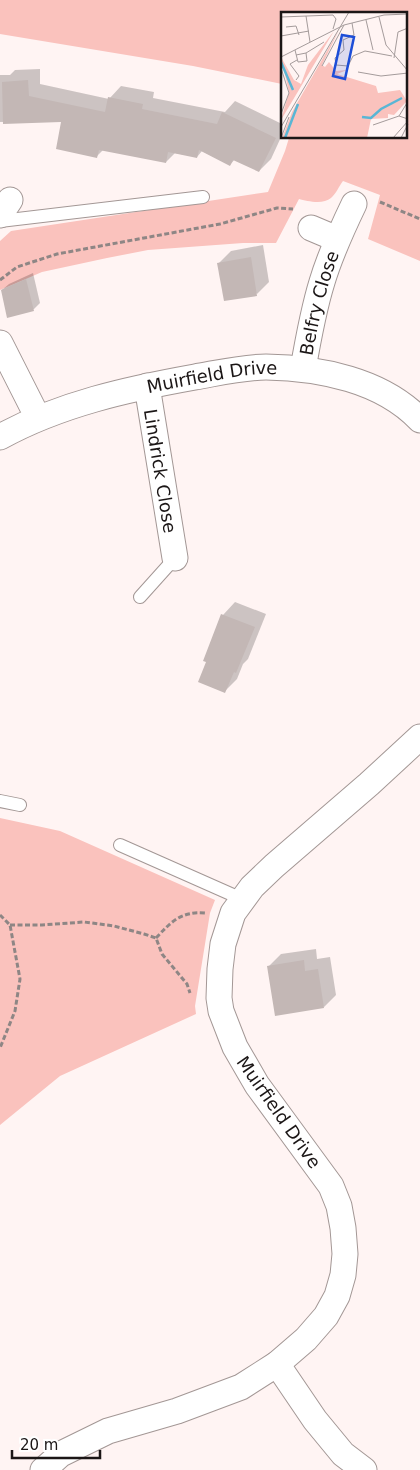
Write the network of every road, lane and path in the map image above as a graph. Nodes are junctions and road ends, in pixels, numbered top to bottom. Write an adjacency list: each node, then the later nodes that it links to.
1 (203, 197): 3 (lane)
2 (354, 204): 5 (path); 6 (street, Belfry Close)
3 (4, 212)
4 (306, 218): 6 (street, Belfry Close); 7 (path)
5 (420, 219)
6 (338, 239): 9 (street, Belfry Close)
7 (0, 280)
8 (0, 343): 11 (street)
9 (303, 369): 10 (street, Muirfield Drive); 12 (street, Muirfield Drive)
10 (147, 386): 11 (street, Muirfield Drive); 14 (street, Lindrick Close)
11 (38, 418): 13 (street, Muirfield Drive)
12 (420, 420)
13 (0, 437)
14 (174, 558): 15 (lane)
15 (140, 597)
16 (420, 737): 20 (street, Muirfield Drive)
17 (0, 801): 18 (lane)
18 (20, 805)
19 (120, 845): 20 (lane)
20 (237, 906): 23 (path); 24 (street, Muirfield Drive)
21 (0, 915): 22 (path)
22 (10, 925): 23 (path); 25 (path)
23 (156, 938): 24 (path)
24 (221, 1011): 26 (street, Muirfield Drive)
25 (0, 1048)
26 (277, 1364): 27 (street, Muirfield Drive); 28 (street)
27 (43, 1470)
28 (364, 1470)

